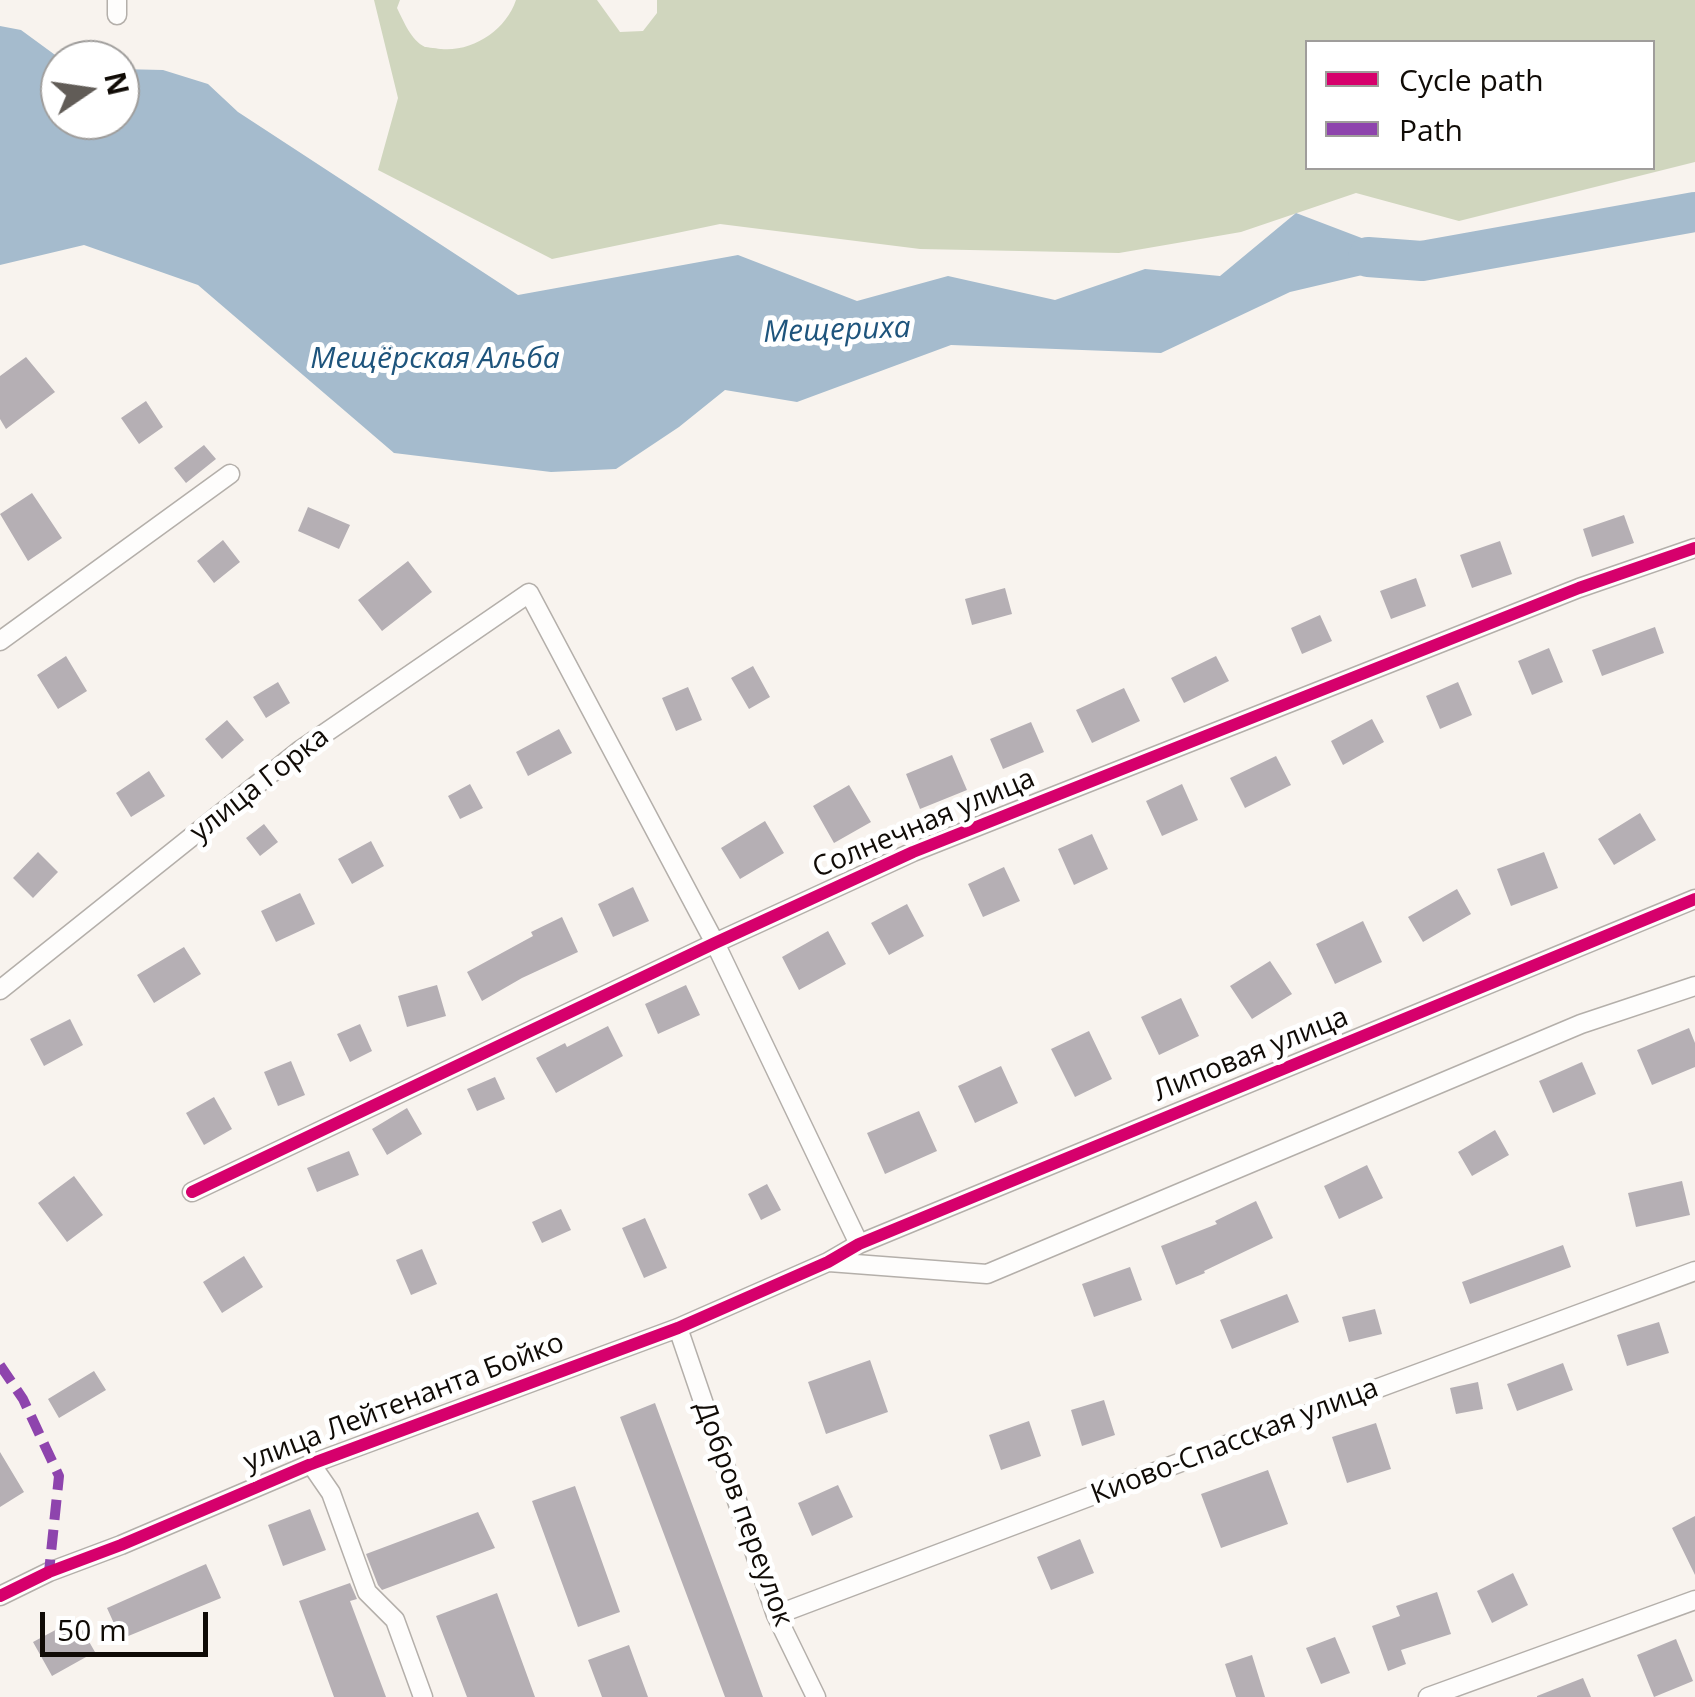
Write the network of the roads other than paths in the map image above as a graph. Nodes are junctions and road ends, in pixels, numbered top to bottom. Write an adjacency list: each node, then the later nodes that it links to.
1 (230, 474): 3 (street)
2 (1695, 548): 5 (street, Солнечная улица)
3 (0, 641)
4 (1695, 899): 9 (street, Липовая улица)
5 (715, 943): 7 (street, улица Горка); 8 (street, Солнечная улица); 9 (street)
6 (1695, 986): 10 (street)
7 (0, 990)
8 (192, 1192)
9 (859, 1244): 10 (street, Липовая улица)
10 (828, 1262): 12 (street, улица Лейтенанта Бойко)
11 (1695, 1271): 16 (street, Киово-Спасская улица)
12 (678, 1328): 13 (street, улица Лейтенанта Бойко); 16 (street, Добров переулок)
13 (311, 1464): 14 (street, улица Лейтенанта Бойко); 17 (street)
14 (0, 1596)
15 (1695, 1600): 19 (street)
16 (776, 1615): 18 (street, Добров переулок)
17 (423, 1697)
18 (816, 1697)
19 (1428, 1697)

